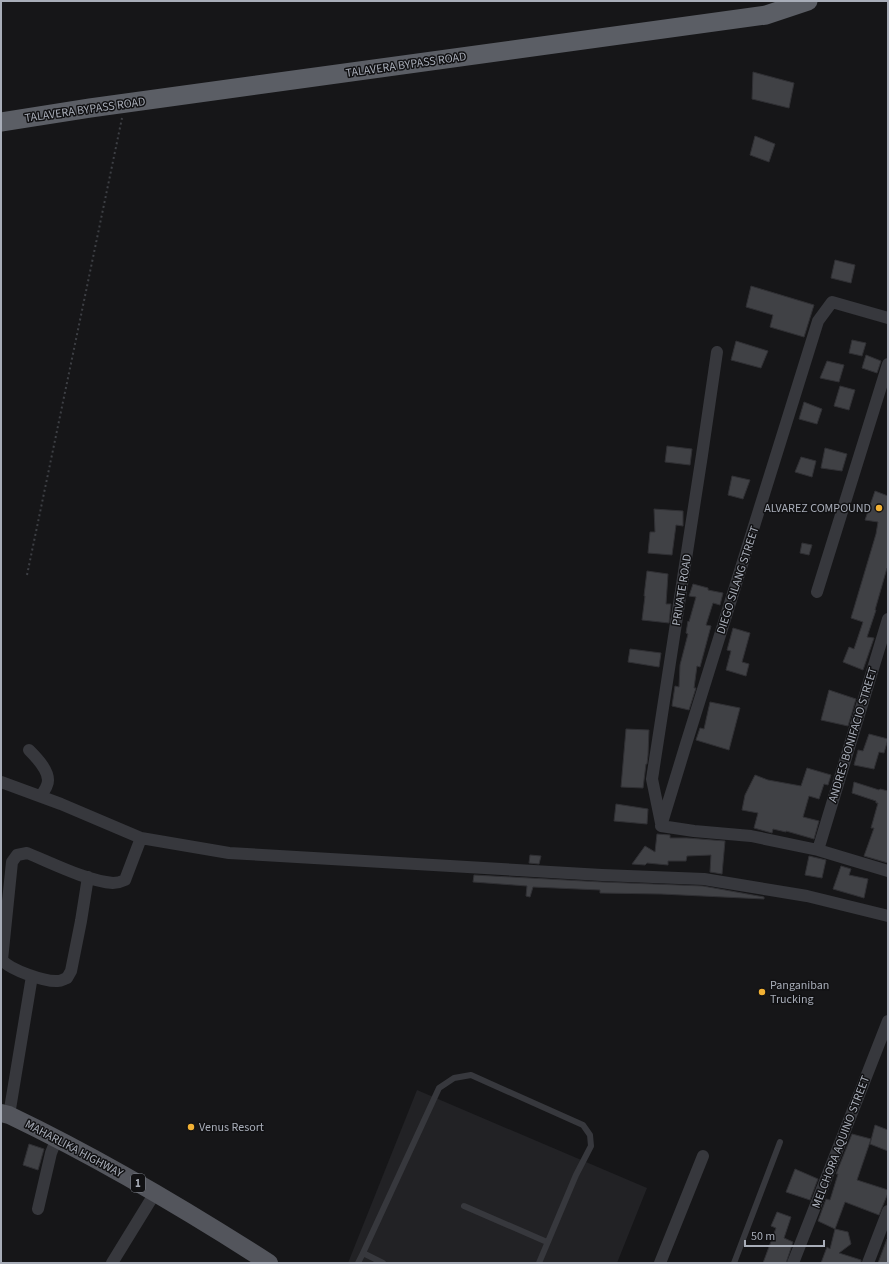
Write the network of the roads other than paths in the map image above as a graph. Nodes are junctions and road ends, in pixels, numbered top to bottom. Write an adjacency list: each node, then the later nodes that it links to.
1 (808, 1): 2 (highway, TALAVERA BYPASS ROAD)
2 (1, 122)
3 (888, 318): 11 (street, DIEGO SILANG STREET)
4 (717, 352): 11 (street, PRIVATE ROAD)
5 (888, 364): 6 (street)
6 (817, 592)
7 (888, 619): 13 (street, ANDRES BONIFACIO STREET)
8 (29, 750): 10 (street)
9 (1, 782): 10 (street)
10 (41, 796): 12 (street)
11 (661, 826): 13 (street)
12 (141, 838): 15 (street); 16 (street)
13 (818, 850): 14 (street)
14 (888, 871)
15 (88, 877): 17 (street); 17 (street)
16 (888, 916)
17 (32, 976): 19 (street)
18 (888, 1022): 36 (street, MELCHORA AQUINO STREET)
19 (5, 1114): 20 (main road, MAHARLIKA HIGHWAY / 1)
20 (57, 1138): 23 (main road, MAHARLIKA HIGHWAY / 1); 25 (street)
21 (780, 1142): 35 (lane)
22 (703, 1156): 34 (street)
23 (156, 1192): 29 (street); 30 (main road, MAHARLIKA HIGHWAY / 1)
24 (464, 1206): 27 (lane)
25 (38, 1209)
26 (888, 1212): 37 (street)
27 (547, 1242): 28 (lane); 33 (lane)
28 (363, 1253): 31 (lane); 32 (lane)
29 (112, 1263)
30 (270, 1263)
31 (358, 1263)
32 (384, 1263)
33 (538, 1263)
34 (660, 1263)
35 (734, 1263)
36 (793, 1263)
37 (868, 1263)

